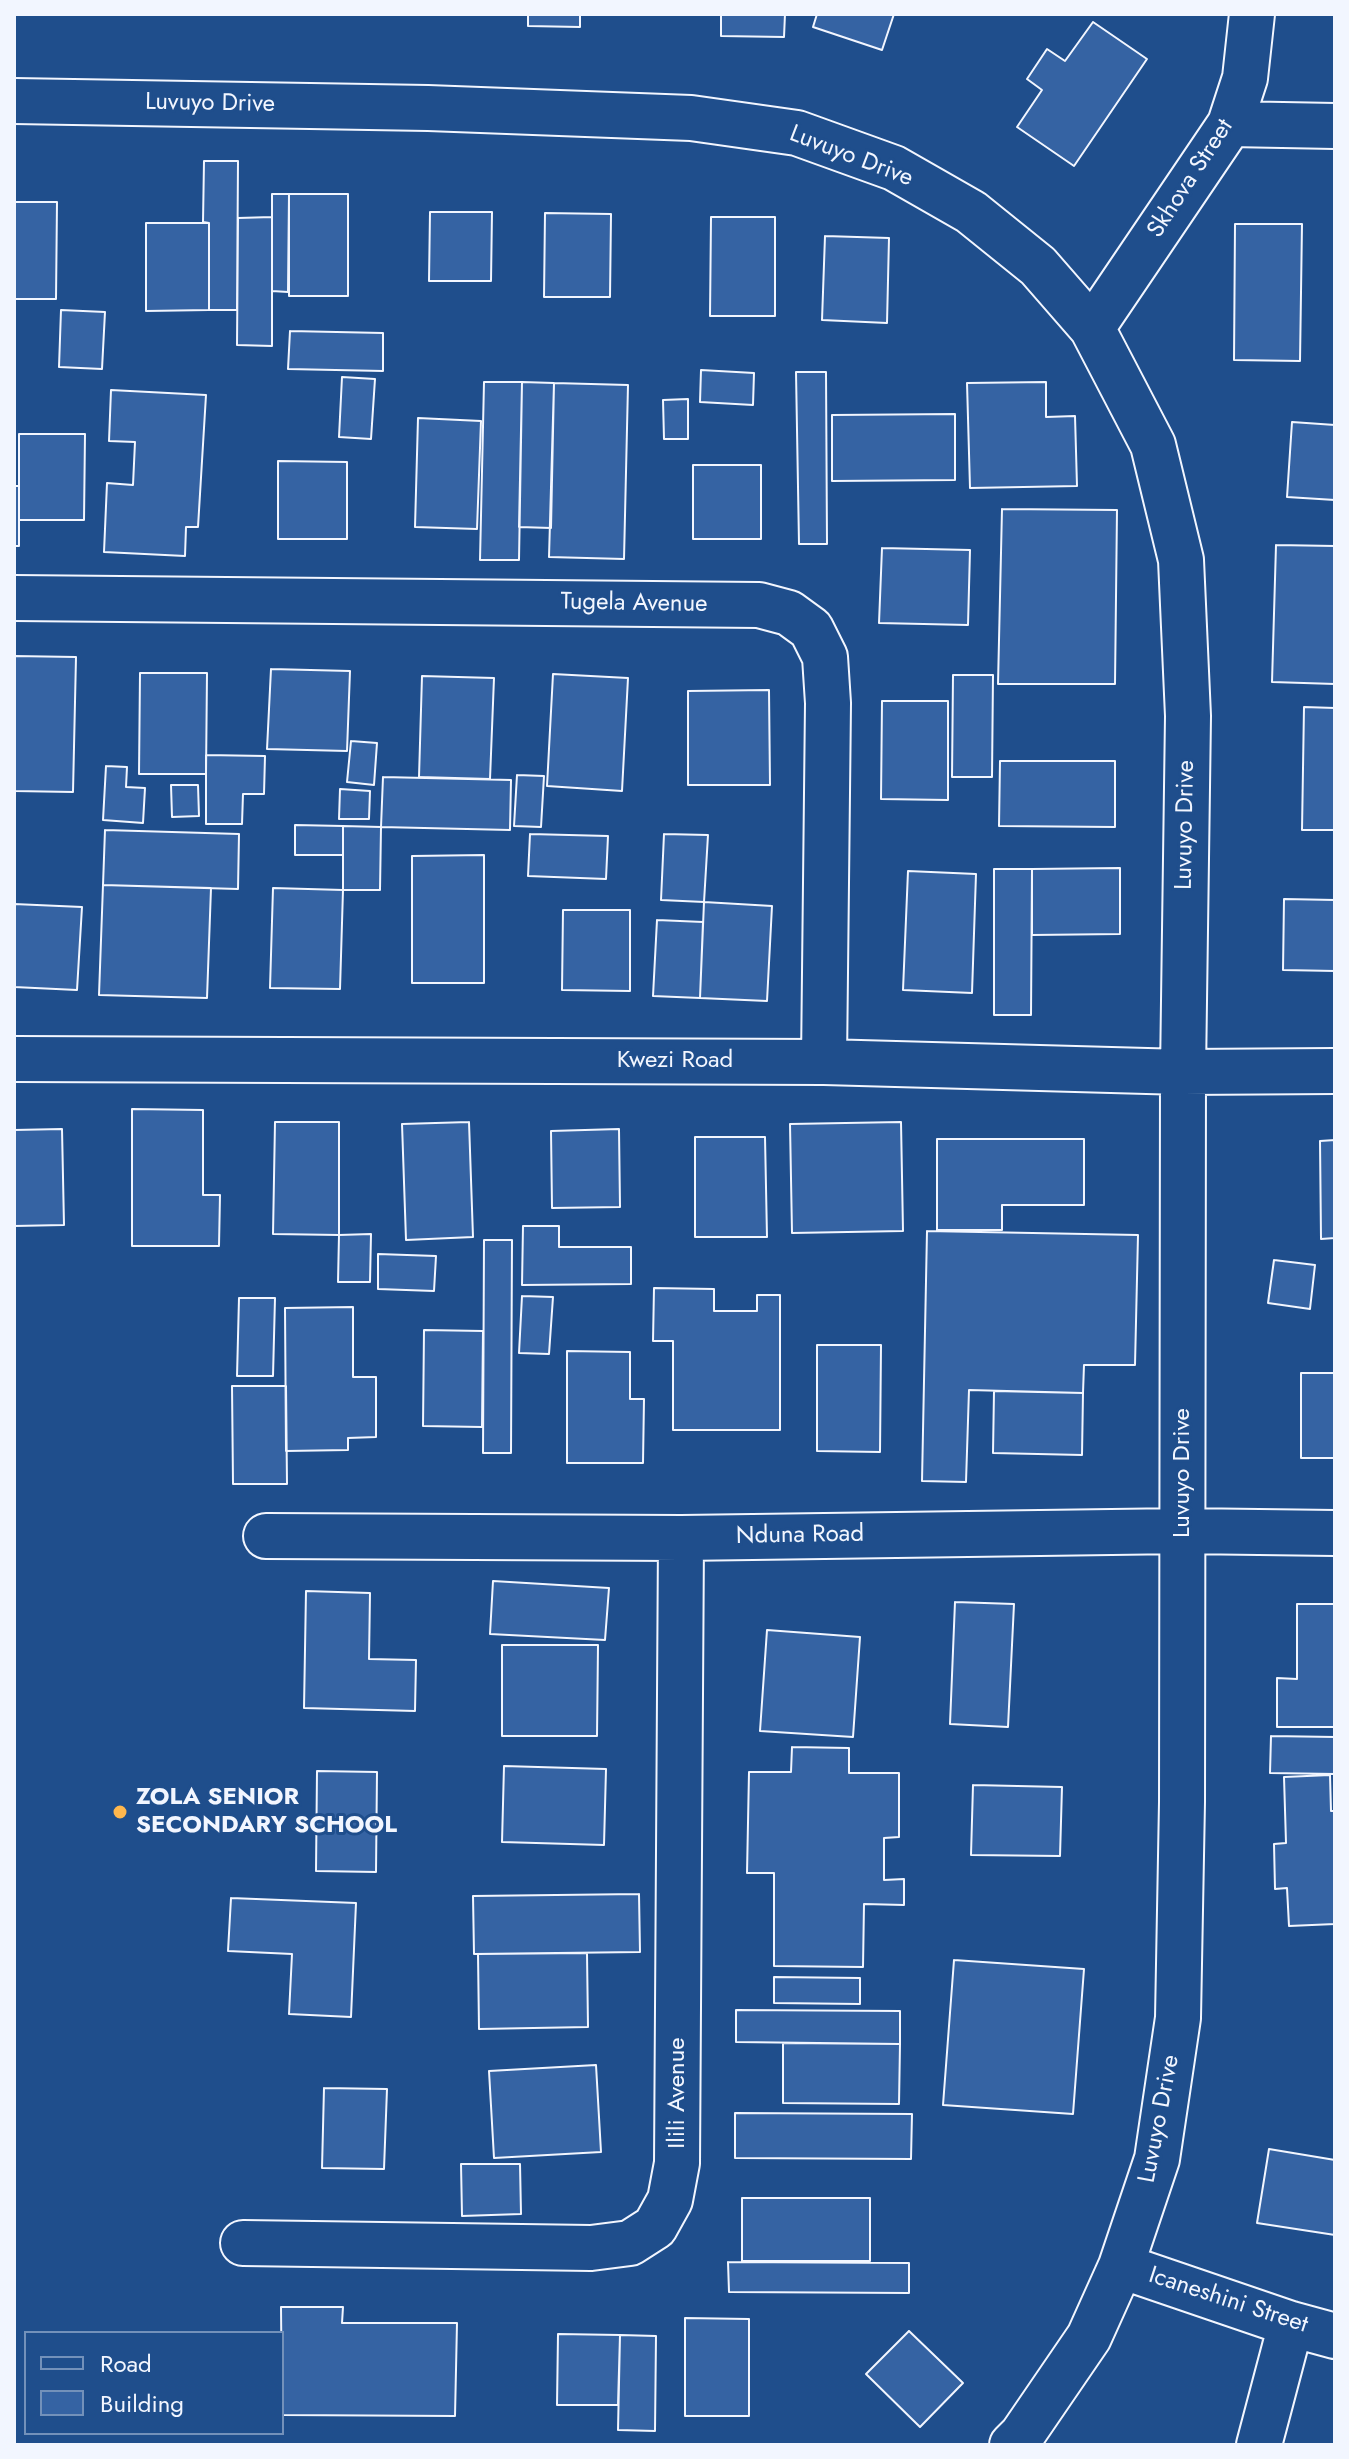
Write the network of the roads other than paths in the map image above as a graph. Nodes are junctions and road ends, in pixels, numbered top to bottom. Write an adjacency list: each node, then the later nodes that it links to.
1 (1252, 14): 3 (street, Skhova Street)
2 (14, 101): 5 (street, Luvuyo Drive)
3 (1230, 124): 4 (street); 5 (street, Skhova Street)
4 (1335, 126)
5 (1092, 328): 10 (street, Luvuyo Drive)
6 (14, 598): 8 (street, Tugela Avenue)
7 (14, 1059): 8 (street, Kwezi Road)
8 (824, 1062): 10 (street, Kwezi Road)
9 (1335, 1071): 10 (street, Kwezi Road)
10 (1183, 1072): 11 (street, Luvuyo Drive)
11 (1183, 1531): 12 (street, Nduna Road); 14 (street, Nduna Road); 16 (street, Luvuyo Drive)
12 (1335, 1533)
13 (266, 1536): 14 (street, Nduna Road)
14 (681, 1538): 15 (street, Ilili Avenue)
15 (243, 2243)
16 (1121, 2266): 17 (street, Icaneshini Street); 19 (street, Luvuyo Drive)
17 (1291, 2324): 18 (street, Icaneshini Street); 20 (street)
18 (1335, 2336)
19 (1012, 2445)
20 (1259, 2445)

